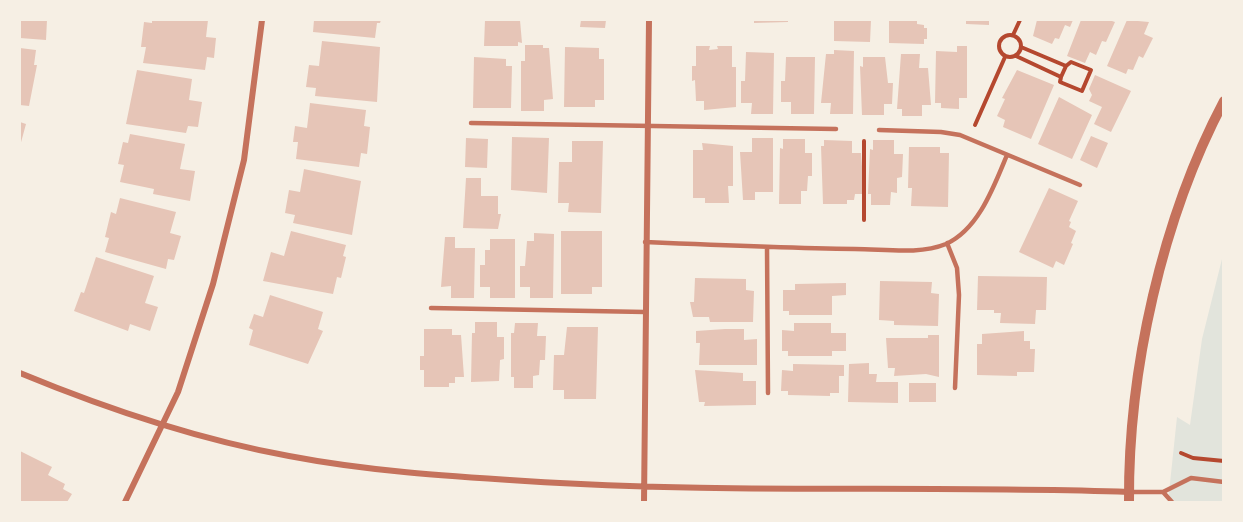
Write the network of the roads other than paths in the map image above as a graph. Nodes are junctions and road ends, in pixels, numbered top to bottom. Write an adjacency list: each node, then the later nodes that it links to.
1 (262, 20): 18 (street)
2 (649, 20): 5 (street)
3 (1224, 101): 22 (street)
4 (471, 123): 5 (lane)
5 (648, 125): 6 (lane); 10 (street)
6 (836, 129)
7 (879, 130): 8 (lane)
8 (1007, 155): 9 (lane); 11 (lane)
9 (1080, 185)
10 (645, 242): 12 (lane); 14 (street)
11 (947, 243): 12 (lane); 16 (lane)
12 (767, 247): 17 (lane)
13 (431, 308): 14 (lane)
14 (645, 312): 20 (street)
15 (20, 373): 18 (street)
16 (955, 388)
17 (768, 393)
18 (163, 426): 20 (street); 23 (street)
19 (1224, 482): 21 (lane)
20 (644, 488): 22 (street); 24 (street)
21 (1163, 492): 22 (lane); 25 (lane)
22 (1129, 497)
23 (125, 502)
24 (644, 502)
25 (1172, 502)

